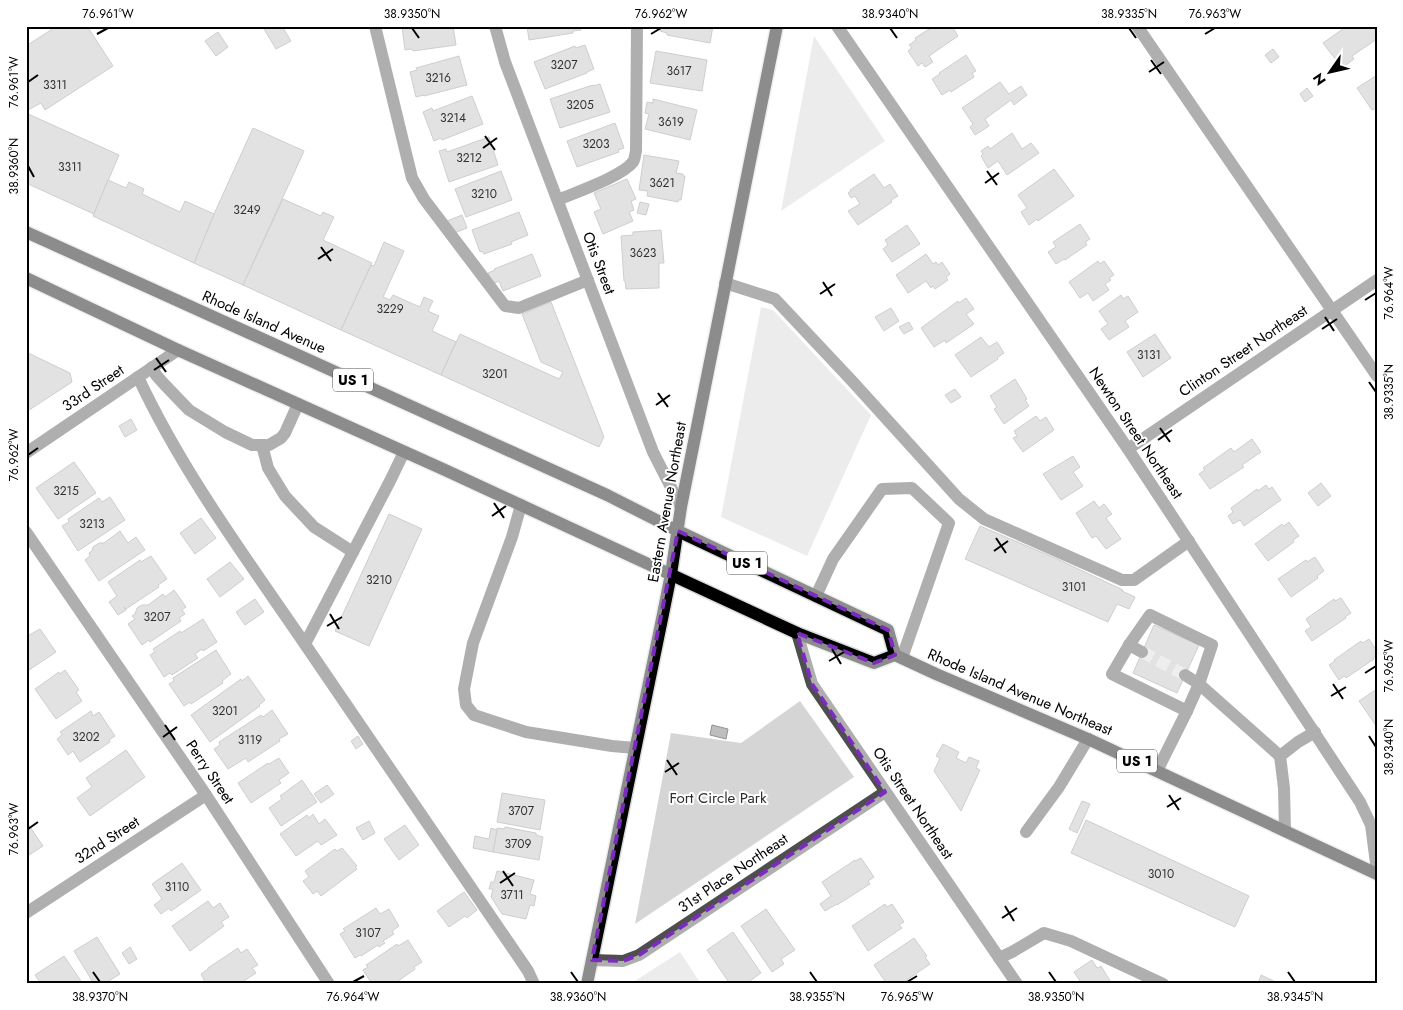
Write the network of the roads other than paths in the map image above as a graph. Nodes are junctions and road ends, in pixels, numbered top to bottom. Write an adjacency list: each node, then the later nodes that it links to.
1 (375, 26): 10 (street)
2 (495, 26): 7 (street, Otis Street)
3 (637, 26): 7 (street)
4 (777, 26): 12 (main road, Eastern Avenue Northeast)
5 (837, 26): 20 (street, Newton Street Northeast)
6 (1138, 26): 13 (street)
7 (558, 200): 10 (street, Otis Street)
8 (26, 232): 25 (main road, Rhode Island Avenue / US 1)
9 (26, 278): 14 (main road)
10 (588, 280): 24 (street, Otis Street)
11 (1377, 280): 13 (street, Clinton Street Northeast)
12 (725, 283): 24 (main road, Eastern Avenue Northeast); 27 (street)
13 (1333, 310): 16 (street); 20 (street, Clinton Street Northeast)
14 (178, 350): 15 (street, 33rd Street); 18 (main road)
15 (152, 367): 17 (street, 33rd Street); 19 (street)
16 (1377, 376)
17 (138, 377): 22 (street, 33rd Street); 32 (street)
18 (298, 404): 19 (street); 21 (main road)
19 (262, 445): 28 (street)
20 (1128, 449): 27 (street, Newton Street Northeast)
21 (404, 452): 23 (main road); 28 (street)
22 (26, 453)
23 (521, 505): 29 (main road); 41 (street)
24 (681, 507): 25 (main road, Eastern Avenue Northeast)
25 (678, 531): 29 (main road, Eastern Avenue Northeast); 30 (main road, US 1)
26 (26, 532): 45 (street, Perry Street)
27 (1189, 541): 39 (street, Newton Street Northeast)
28 (353, 552): 32 (street)
29 (671, 574): 31 (main road); 41 (main road, Eastern Avenue Northeast)
30 (816, 596): 35 (main road, US 1); 35 (street)
31 (797, 632): 35 (main road); 44 (street, Otis Street Northeast)
32 (305, 644): 54 (street)
33 (1129, 645): 34 (street); 37 (street); 38 (street)
34 (1142, 652)
35 (899, 657): 40 (main road, Rhode Island Avenue Northeast / US 1)
36 (1185, 675): 37 (street)
37 (1200, 684): 38 (street); 42 (street)
38 (1187, 711): 43 (street)
39 (1314, 732): 42 (street); 46 (street, Newton Street Northeast)
40 (1088, 739): 43 (main road, Rhode Island Avenue Northeast / US 1); 48 (street)
41 (635, 748): 52 (main road, Eastern Avenue Northeast)
42 (1280, 756): 47 (street)
43 (1157, 771): 47 (main road, Rhode Island Avenue Northeast / US 1)
44 (885, 792): 51 (street, Otis Street Northeast); 52 (street, 31st Place Northeast)
45 (206, 795): 50 (street, 32nd Street); 53 (street, Perry Street)
46 (1374, 824): 49 (street, Newton Street Northeast)
47 (1285, 831): 49 (main road, Rhode Island Avenue Northeast / US 1)
48 (1026, 832)
49 (1377, 872)
50 (26, 913)
51 (999, 958): 56 (street, Otis Street Northeast); 57 (street)
52 (592, 960): 55 (main road, Eastern Avenue Northeast)
53 (329, 984)
54 (534, 984)
55 (587, 984)
56 (1016, 984)
57 (1163, 984)

